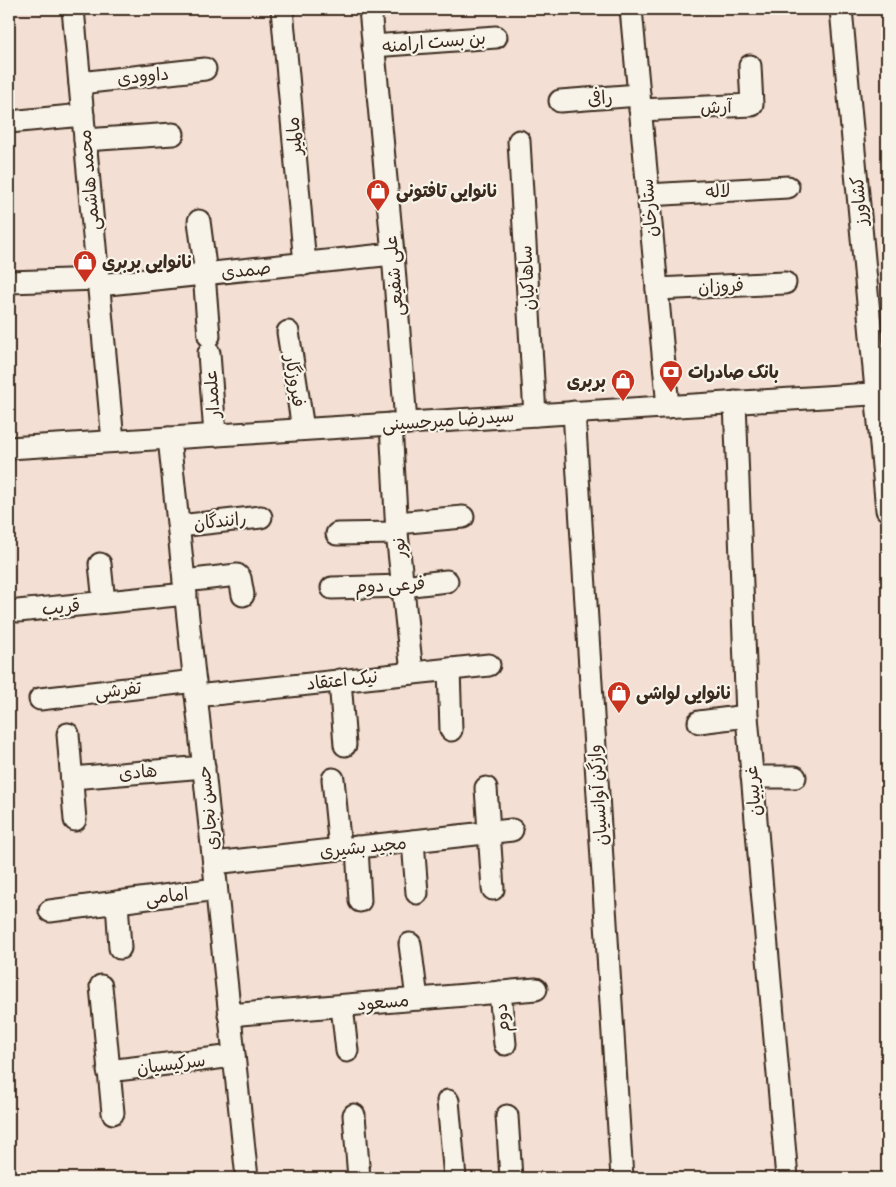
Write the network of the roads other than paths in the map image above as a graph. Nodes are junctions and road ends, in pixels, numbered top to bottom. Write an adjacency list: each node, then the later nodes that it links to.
1 (73, 9): 10 (street, محمد هاشمی)
2 (282, 9): 22 (street, مالمیر)
3 (370, 9): 7 (street, علی شفیعی)
4 (631, 9): 12 (street, ستارخان)
5 (841, 9): 29 (street, کشاورز)
6 (496, 37): 7 (street, بن بست ارامنه)
7 (373, 46): 21 (street, علی شفیعی)
8 (750, 66): 12 (street, آرش)
9 (205, 69): 10 (street, داوودی)
10 (80, 83): 13 (street, محمد هاشمی)
11 (560, 102): 12 (street, رافی)
12 (640, 102): 19 (street, ستارخان)
13 (83, 115): 14 (street); 16 (street, محمد هاشمی)
14 (9, 122)
15 (174, 134): 16 (street)
16 (86, 140): 25 (street, محمد هاشمی)
17 (519, 141): 33 (street, ساهاکیان)
18 (788, 187): 19 (street, لاله)
19 (648, 195): 27 (street, ستارخان)
20 (199, 221): 23 (street, علمدار)
21 (393, 254): 22 (street, صمدی); 34 (street, علی شفیعی)
22 (306, 264): 23 (street, صمدی)
23 (205, 274): 25 (street, صمدی); 36 (street, علمدار)
24 (9, 282): 25 (street, صمدی)
25 (98, 282): 38 (street, محمد هاشمی)
26 (786, 283): 27 (street, فروزان)
27 (657, 289): 31 (street, ستارخان)
28 (288, 332): 35 (street, فیروزگار)
29 (882, 393): 30 (street, سیدرضا میرحسینی); 40 (street, کشاورز)
30 (735, 402): 31 (street, سیدرضا میرحسینی); 60 (street, غریبیان)
31 (668, 407): 32 (street, سیدرضا میرحسینی)
32 (574, 412): 33 (street, سیدرضا میرحسینی); 103 (street, وازگن آوانسیان)
33 (535, 415): 34 (street, سیدرضا میرحسینی)
34 (398, 423): 35 (street, سیدرضا میرحسینی); 44 (street, نور)
35 (303, 429): 36 (street, سیدرضا میرحسینی)
36 (215, 435): 37 (street, سیدرضا میرحسینی)
37 (170, 438): 38 (street, سیدرضا میرحسینی); 43 (street, حسن نجاری)
38 (113, 441): 39 (street, سیدرضا میرحسینی)
39 (9, 447)
40 (887, 510)
41 (260, 517): 43 (street, رانندگان)
42 (463, 517): 44 (street)
43 (179, 526): 49 (street, حسن نجاری)
44 (397, 528): 45 (street); 48 (street, نور)
45 (337, 534)
46 (100, 564): 52 (street, قریب)
47 (447, 581): 48 (street, فرعی دوم)
48 (403, 586): 50 (street, فرعی دوم); 56 (street, نور)
49 (185, 587): 51 (street, قریب); 52 (street, قریب); 58 (street, حسن نجاری)
50 (332, 588)
51 (243, 594)
52 (104, 602): 53 (street, قریب)
53 (18, 611)
54 (489, 665): 55 (street, نیک اعتقاد)
55 (449, 669): 56 (street, نیک اعتقاد); 62 (street)
56 (412, 673): 57 (street, نیک اعتقاد)
57 (340, 680): 58 (street, نیک اعتقاد); 64 (street)
58 (196, 688): 59 (street, تفرشی); 65 (street, حسن نجاری)
59 (40, 699)
60 (747, 716): 61 (street); 66 (street, غریبیان)
61 (699, 722)
62 (451, 730)
63 (68, 734): 68 (street)
64 (345, 745)
65 (204, 767): 68 (street, هادی); 76 (street, حسن نجاری)
66 (752, 777): 67 (street); 104 (street, غریبیان)
67 (795, 777)
68 (72, 778): 71 (street)
69 (333, 779): 75 (street)
70 (486, 788): 73 (street)
71 (75, 820)
72 (512, 830): 73 (street, مجید بشیری)
73 (489, 833): 74 (street, مجید بشیری); 78 (street)
74 (413, 841): 75 (street, مجید بشیری); 79 (street)
75 (349, 848): 76 (street, مجید بشیری); 80 (street)
76 (214, 863): 77 (street, حسن نجاری)
77 (216, 889): 81 (street, امامی); 90 (street, حسن نجاری)
78 (493, 889)
79 (417, 893)
80 (360, 901)
81 (117, 902): 82 (street, امامی); 84 (street)
82 (50, 911)
83 (410, 944): 88 (street)
84 (120, 948)
85 (101, 986): 94 (street)
86 (536, 989): 87 (street, مسعود)
87 (500, 992): 88 (street, مسعود); 91 (street, دوم)
88 (417, 999): 89 (street, مسعود)
89 (342, 1006): 90 (street, مسعود); 92 (street)
90 (230, 1015): 93 (street, حسن نجاری)
91 (505, 1044)
92 (347, 1051)
93 (234, 1056): 94 (street, سرکیسیان); 99 (street, حسن نجاری)
94 (108, 1071): 96 (street)
95 (448, 1102): 101 (street)
96 (113, 1113)
97 (354, 1114): 100 (street)
98 (507, 1116): 102 (street)
99 (246, 1178)
100 (358, 1178)
101 (455, 1178)
102 (511, 1178)
103 (622, 1178)
104 (787, 1178)

